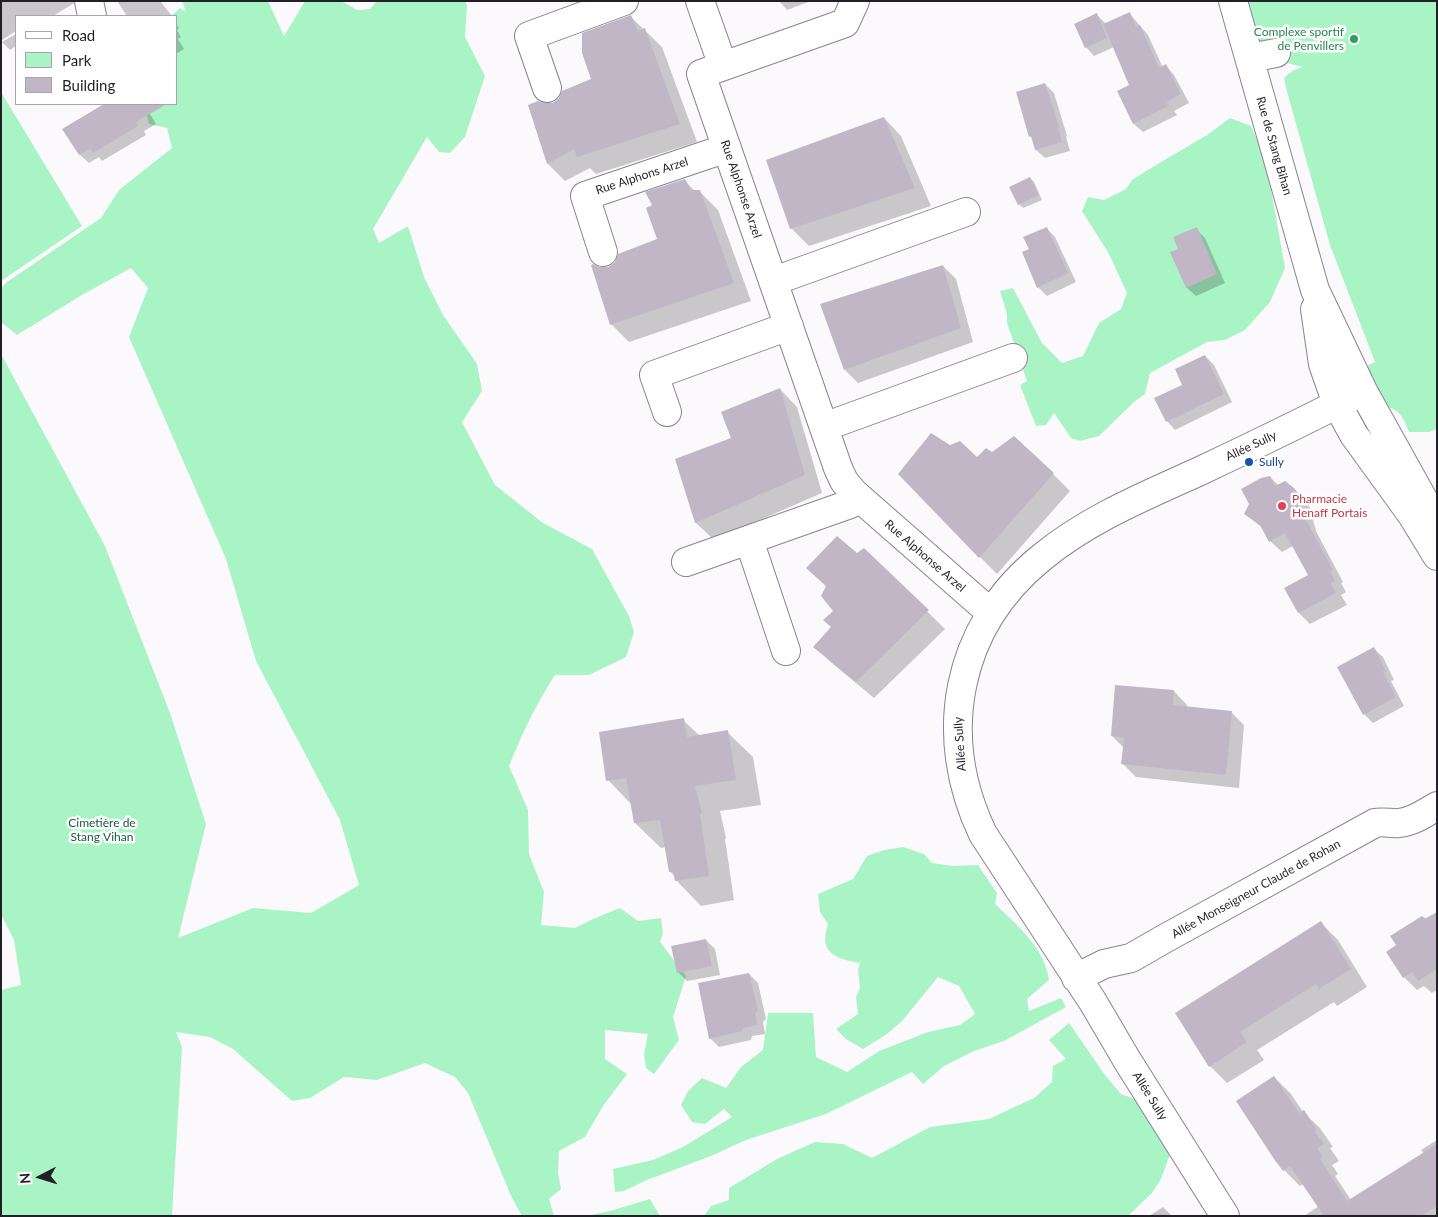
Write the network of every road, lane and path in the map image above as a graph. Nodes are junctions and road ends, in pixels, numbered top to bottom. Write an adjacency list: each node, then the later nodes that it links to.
1 (624, 1): 8 (street)
2 (700, 1): 7 (street)
3 (854, 1): 7 (street, Rue Alphonse Arzel)
4 (1233, 1): 6 (street, Rue de Stang Bihan)
5 (1276, 53): 6 (street)
6 (1250, 58): 15 (street, Rue de Stang Bihan)
7 (723, 66): 9 (street, Rue Alphonse Arzel)
8 (547, 88)
9 (727, 148): 11 (street, Rue Alphons Arzel); 12 (street, Rue Alphonse Arzel)
10 (966, 212): 12 (street)
11 (603, 252)
12 (774, 281): 13 (street, Rue Alphonse Arzel)
13 (789, 326): 16 (street); 17 (street, Rue Alphonse Arzel)
14 (1013, 358): 17 (street)
15 (1351, 398): 19 (street); 21 (street, Rue de Stang Bihan); 23 (street, Allée Sully)
16 (667, 412)
17 (824, 427): 18 (street, Rue Alphonse Arzel)
18 (859, 498): 20 (street); 23 (street, Rue Alphonse Arzel)
19 (1437, 524)
20 (749, 540): 22 (street); 24 (street)
21 (1437, 556)
22 (686, 562)
23 (991, 614): 26 (street, Allée Sully)
24 (786, 651)
25 (1437, 806): 26 (street, Allée Monseigneur Claude de Rohan)
26 (1076, 978): 27 (street, Allée Sully)
27 (1225, 1216)

